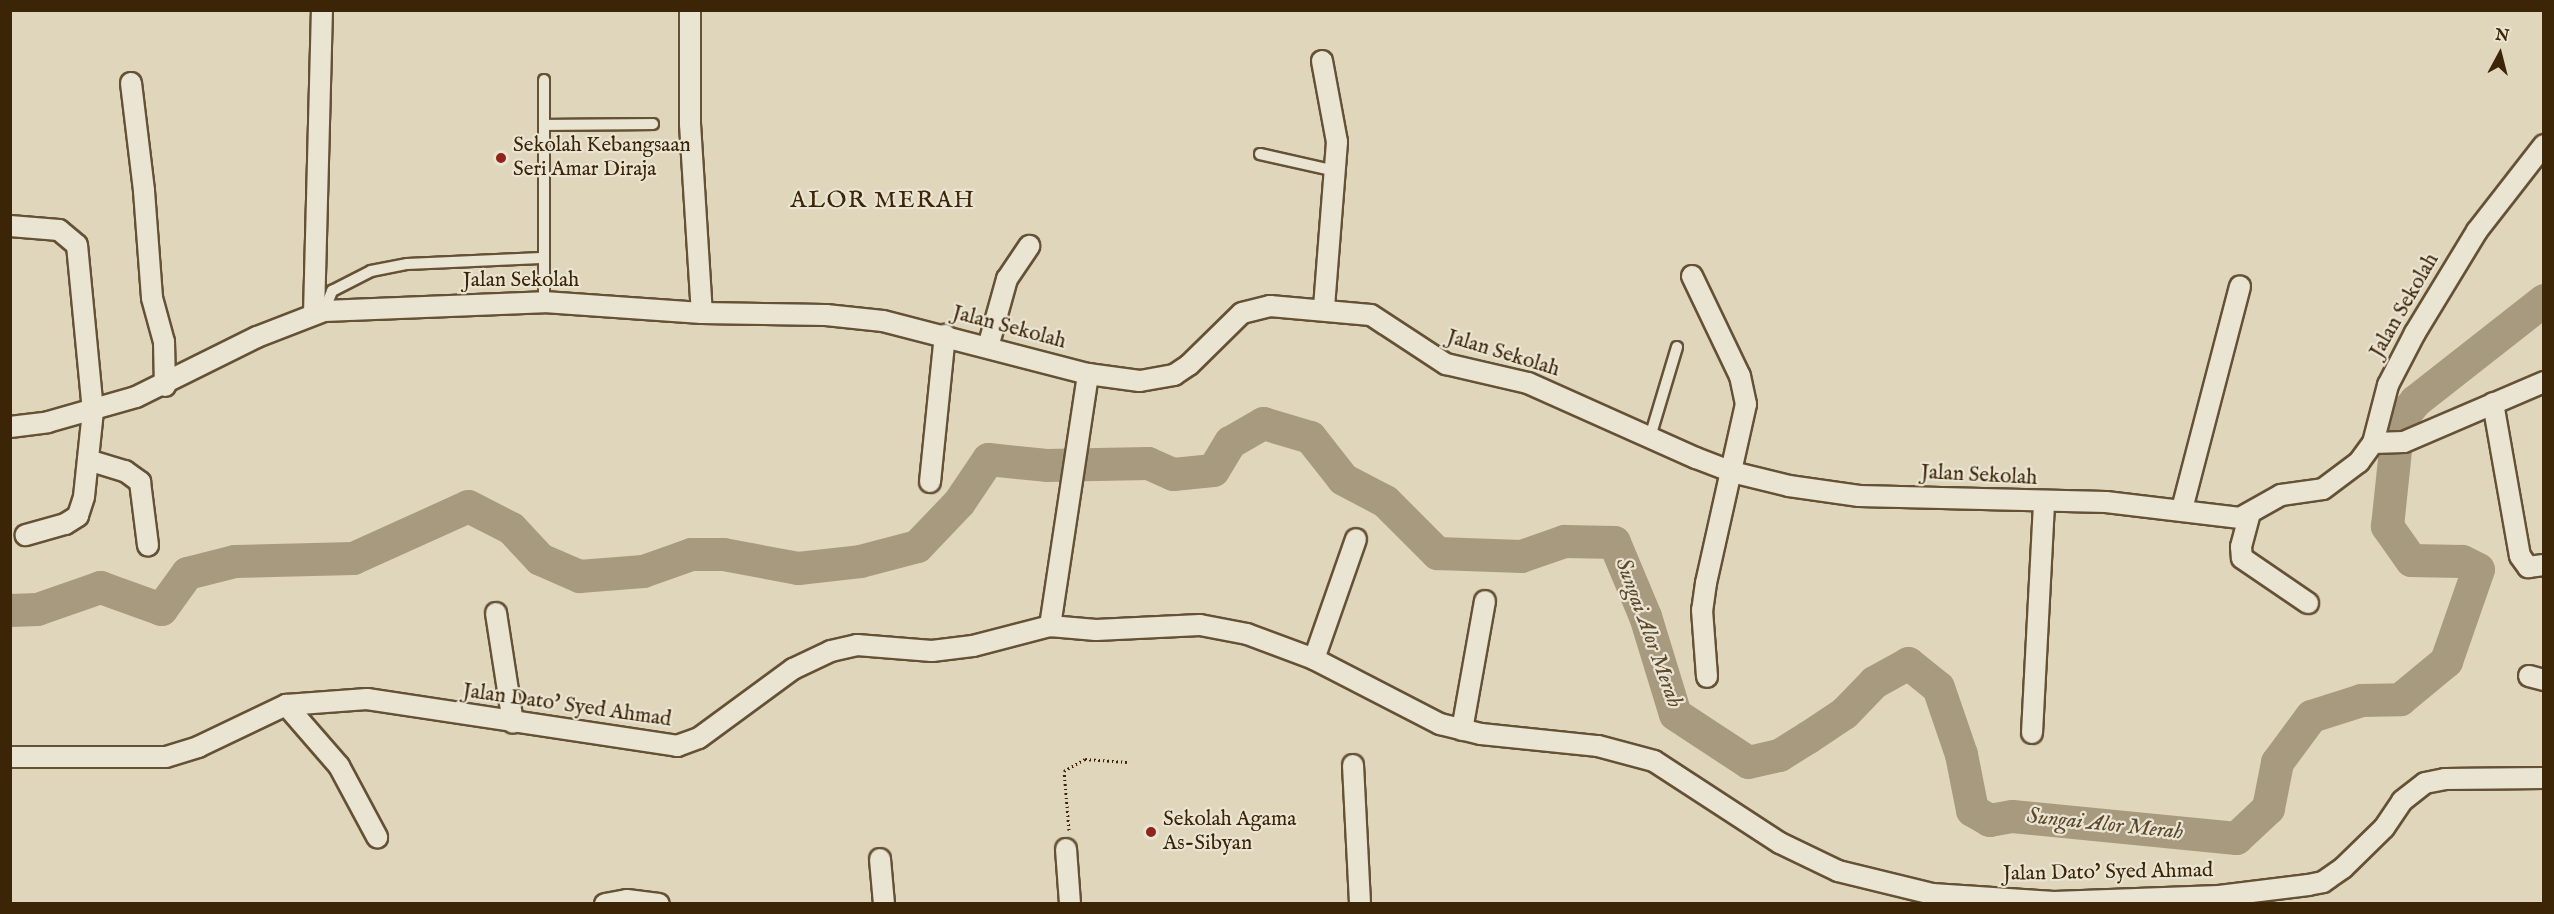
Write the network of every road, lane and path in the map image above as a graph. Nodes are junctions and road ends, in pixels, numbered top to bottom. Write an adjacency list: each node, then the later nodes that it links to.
1 (322, 10): 18 (street)
2 (690, 10): 19 (street)
3 (1322, 61): 10 (street)
4 (544, 80): 7 (lane)
5 (131, 83): 25 (street)
6 (653, 124): 7 (lane)
7 (544, 125): 13 (lane)
8 (2544, 145): 30 (street, Jalan Sekolah)
9 (1260, 154): 10 (lane)
10 (1336, 171): 17 (street)
11 (10, 226): 27 (street)
12 (1029, 246): 21 (street)
13 (541, 258): 16 (lane); 18 (lane)
14 (1692, 276): 32 (street)
15 (2240, 286): 35 (street)
16 (544, 302): 18 (street, Jalan Sekolah); 19 (street, Jalan Sekolah)
17 (1324, 309): 23 (street, Jalan Sekolah); 29 (street, Jalan Sekolah)
18 (319, 312): 25 (street, Jalan Sekolah)
19 (702, 313): 20 (street, Jalan Sekolah)
20 (945, 335): 21 (street, Jalan Sekolah); 33 (street)
21 (988, 347): 23 (street, Jalan Sekolah)
22 (1677, 347): 29 (lane)
23 (1088, 374): 44 (street)
24 (2544, 382): 26 (street)
25 (165, 386): 27 (street, Jalan Sekolah)
26 (2493, 403): 30 (street); 40 (street)
27 (93, 411): 28 (street, Jalan Sekolah); 31 (street)
28 (10, 427)
29 (1650, 437): 32 (street, Jalan Sekolah)
30 (2378, 443): 36 (street, Jalan Sekolah)
31 (88, 460): 37 (street); 39 (street)
32 (1732, 472): 34 (street, Jalan Sekolah); 46 (street)
33 (930, 482)
34 (2044, 503): 35 (street, Jalan Sekolah); 50 (street)
35 (2182, 509): 36 (street, Jalan Sekolah)
36 (2250, 513): 42 (street)
37 (26, 535)
38 (1356, 539): 45 (street)
39 (148, 545)
40 (2544, 566)
41 (1485, 601): 49 (street)
42 (2308, 603)
43 (496, 613): 48 (street)
44 (1050, 626): 45 (street, Jalan Dato' Syed Ahmad); 48 (street, Jalan Dato' Syed Ahmad)
45 (1314, 659): 49 (street, Jalan Dato' Syed Ahmad)
46 (1707, 677)
47 (286, 705): 48 (street, Jalan Dato' Syed Ahmad); 51 (street, Jalan Dato' Syed Ahmad); 55 (street)
48 (513, 723)
49 (1462, 730): 54 (street, Jalan Dato' Syed Ahmad)
50 (2032, 733)
51 (10, 757)
52 (1127, 762): 56 (path)
53 (1353, 765): 62 (street)
54 (2544, 778)
55 (377, 837)
56 (1066, 849): 61 (street)
57 (880, 859): 60 (street)
58 (605, 903): 59 (street)
59 (659, 903)
60 (884, 903)
61 (1070, 903)
62 (1360, 903)

